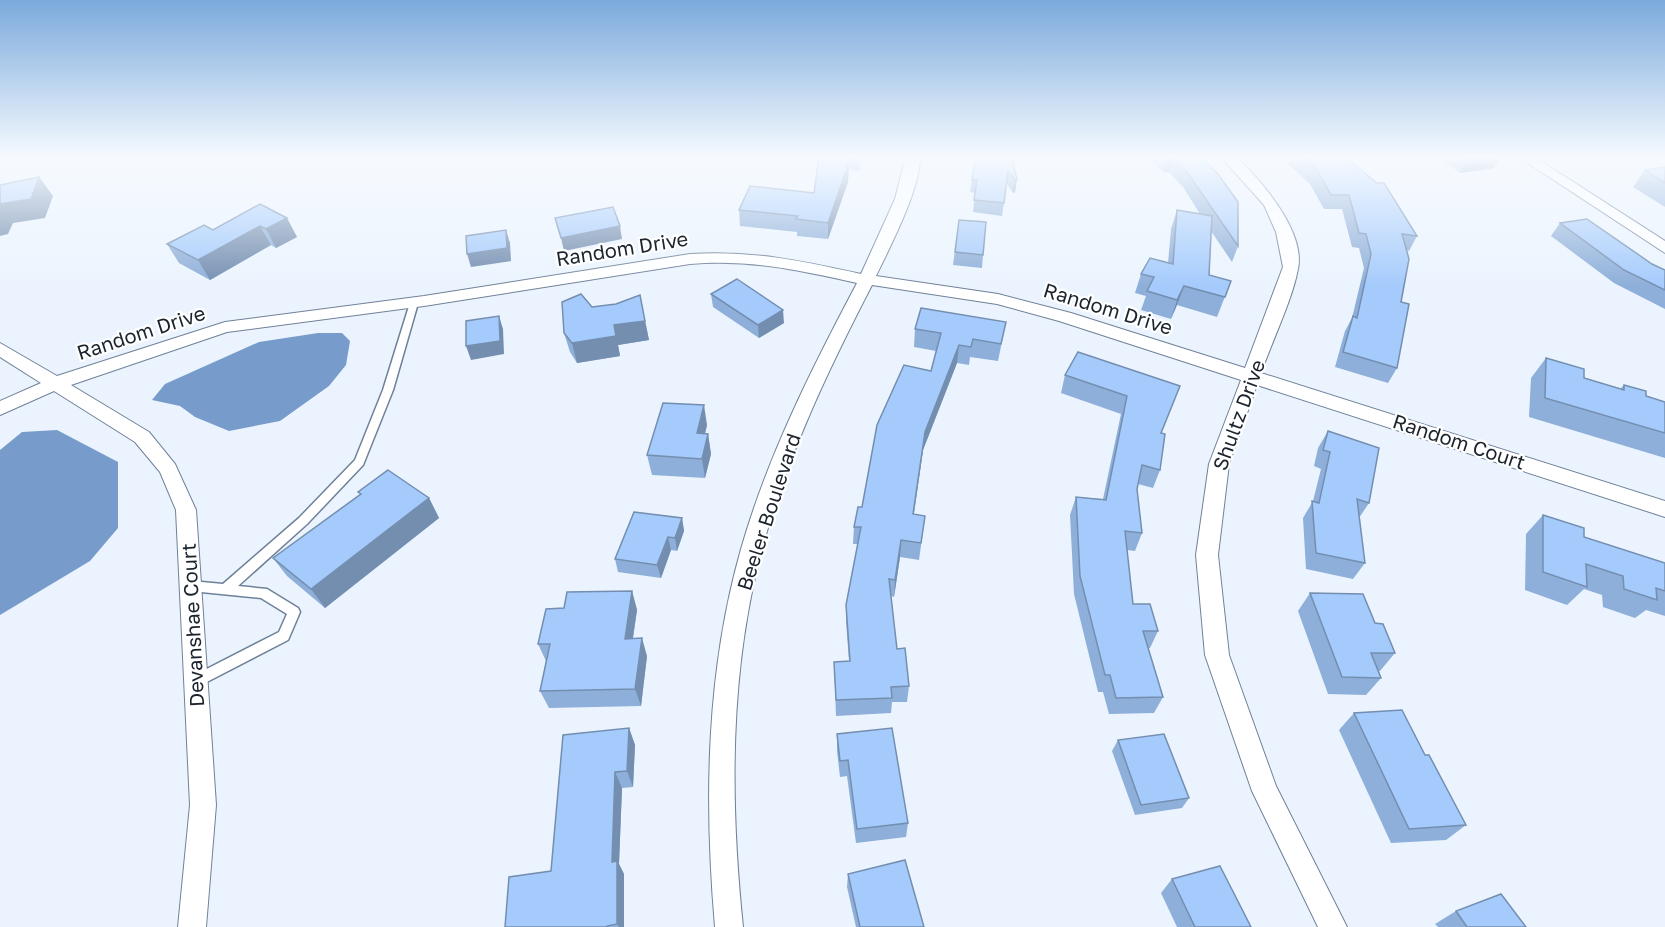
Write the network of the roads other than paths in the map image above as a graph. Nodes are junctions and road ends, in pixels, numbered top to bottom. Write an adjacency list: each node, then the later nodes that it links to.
1 (902, 199): 5 (street, Beeler Boulevard)
2 (1267, 199): 8 (street, Shultz Drive)
3 (1590, 199): 4 (street)
4 (1665, 248)
5 (868, 280): 6 (street, Random Drive); 8 (street, Random Drive); 16 (street, Beeler Boulevard)
6 (414, 303): 9 (street, Random Drive); 13 (lane)
7 (0, 349): 9 (street, Devanshae Court)
8 (1254, 375): 11 (street, Random Court); 17 (street, Shultz Drive)
9 (56, 383): 10 (street, Random Drive); 12 (street, Devanshae Court)
10 (0, 409)
11 (1665, 509)
12 (191, 586): 13 (lane); 14 (street, Devanshae Court)
13 (226, 590): 14 (lane)
14 (196, 681): 15 (street, Devanshae Court)
15 (192, 927)
16 (729, 927)
17 (1333, 927)

